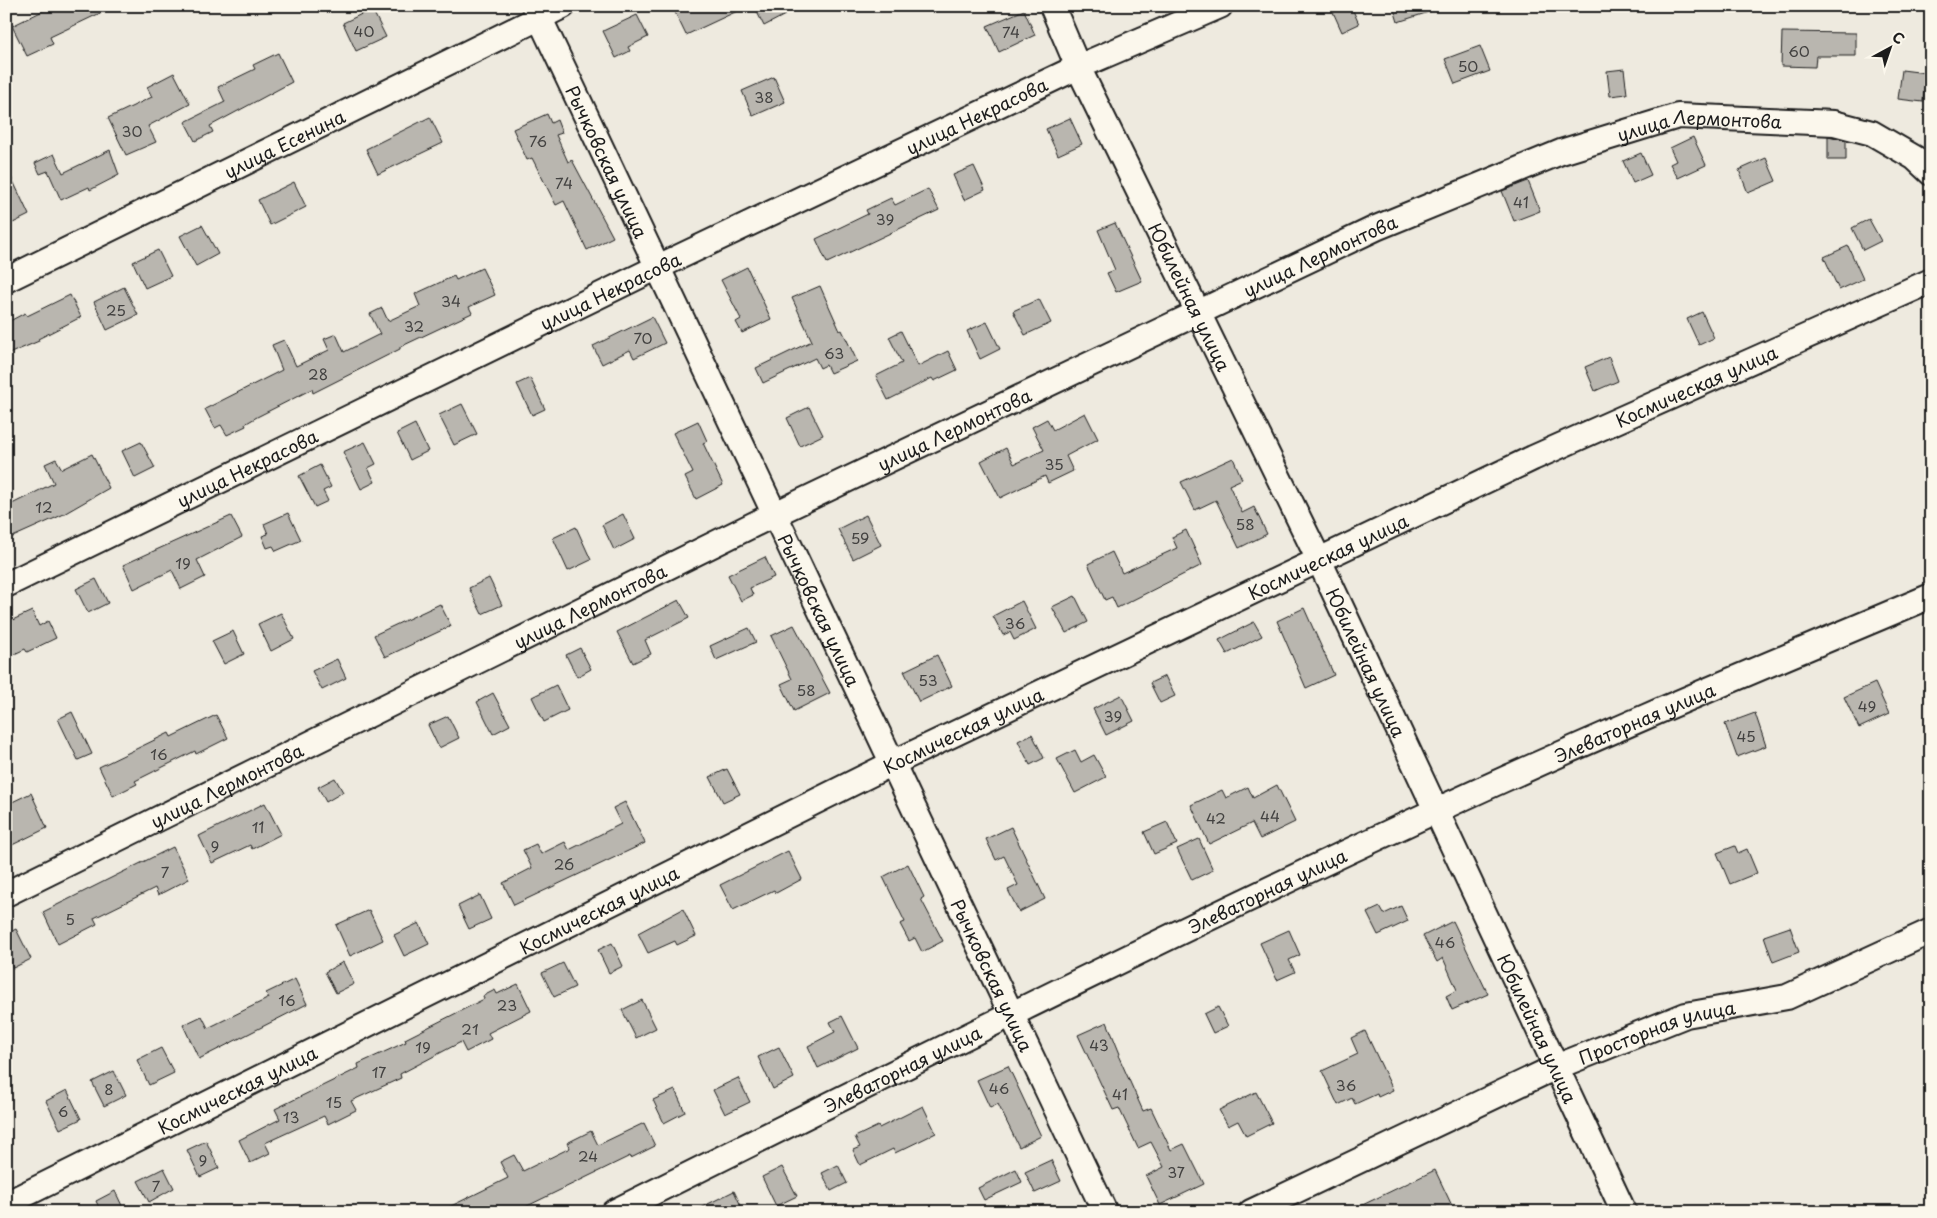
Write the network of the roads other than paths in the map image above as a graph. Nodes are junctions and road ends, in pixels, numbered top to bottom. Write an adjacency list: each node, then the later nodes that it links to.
1 (563, 6): 4 (street, улица Есенина)
2 (1052, 6): 5 (street, Юбилейная улица)
3 (1220, 6): 5 (street, улица Некрасова)
4 (537, 12): 7 (street, Рычковская улица); 8 (street, улица Есенина)
5 (1078, 67): 7 (street, улица Некрасова); 10 (street, Юбилейная улица)
6 (1931, 173): 10 (street, улица Лермонтова)
7 (658, 268): 11 (street, Рычковская улица); 13 (street, улица Некрасова)
8 (6, 280)
9 (1931, 281): 12 (street, Космическая улица)
10 (1197, 314): 11 (street, улица Лермонтова); 12 (street, Юбилейная улица)
11 (773, 515): 15 (street, Рычковская улица); 17 (street, улица Лермонтова)
12 (1319, 560): 15 (street, Космическая улица); 16 (street, Юбилейная улица)
13 (6, 585)
14 (1931, 596): 16 (street, Элеваторная улица)
15 (893, 763): 19 (street, Рычковская улица); 21 (street, Космическая улица)
16 (1434, 811): 19 (street, Элеваторная улица); 20 (street, Юбилейная улица)
17 (6, 894)
18 (1931, 931): 20 (street, Просторная улица)
19 (1012, 1014): 22 (street, Элеваторная улица); 23 (street, Рычковская улица)
20 (1556, 1068): 24 (street, Просторная улица); 25 (street, Юбилейная улица)
21 (6, 1204)
22 (614, 1212)
23 (1105, 1212)
24 (1251, 1212)
25 (1624, 1212)

